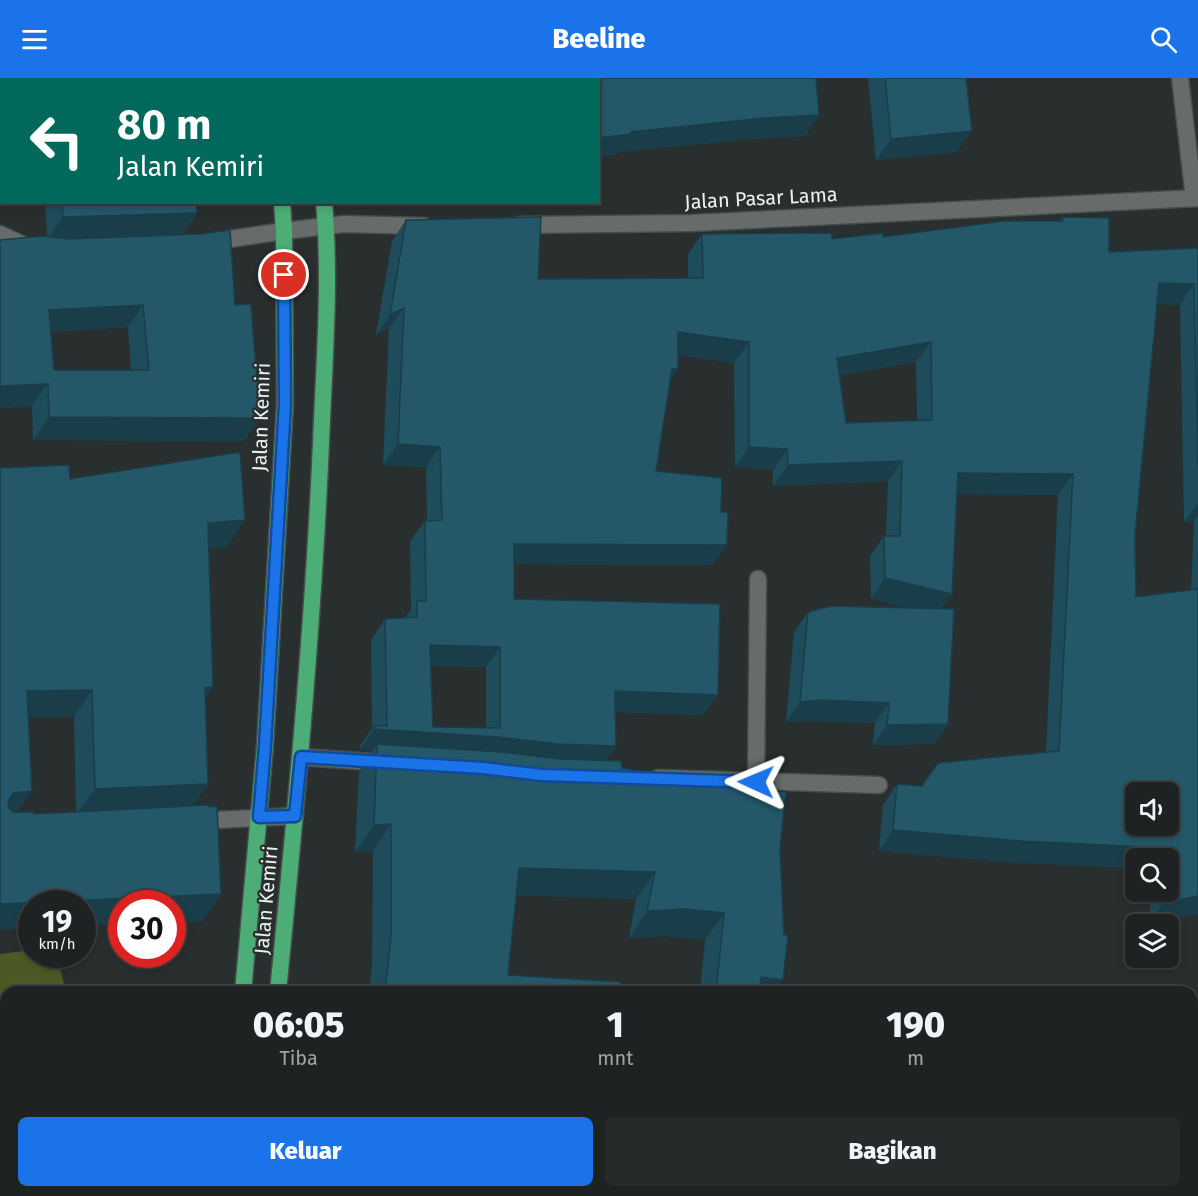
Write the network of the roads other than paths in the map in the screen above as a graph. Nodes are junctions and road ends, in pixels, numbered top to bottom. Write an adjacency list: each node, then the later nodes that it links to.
1 (1180, 78): 2 (street)
2 (1196, 198): 5 (street, Jalan Pasar Lama)
3 (282, 204): 8 (highway, Jalan Kemiri)
4 (324, 204): 6 (highway, Jalan Kemiri)
5 (501, 225)
6 (326, 226): 7 (street); 8 (street); 13 (highway, Jalan Kemiri)
7 (443, 226)
8 (284, 231): 10 (street); 19 (highway, Jalan Kemiri)
9 (0, 234): 11 (street)
10 (196, 244)
11 (52, 251)
12 (758, 579): 16 (street)
13 (301, 757): 14 (street); 18 (highway, Jalan Kemiri)
14 (404, 764)
15 (641, 777): 16 (street)
16 (756, 782): 17 (street)
17 (879, 785)
18 (295, 816): 19 (street); 22 (highway, Jalan Kemiri)
19 (259, 817): 20 (street); 21 (highway, Jalan Kemiri)
20 (178, 822)
21 (244, 986)
22 (279, 986)

